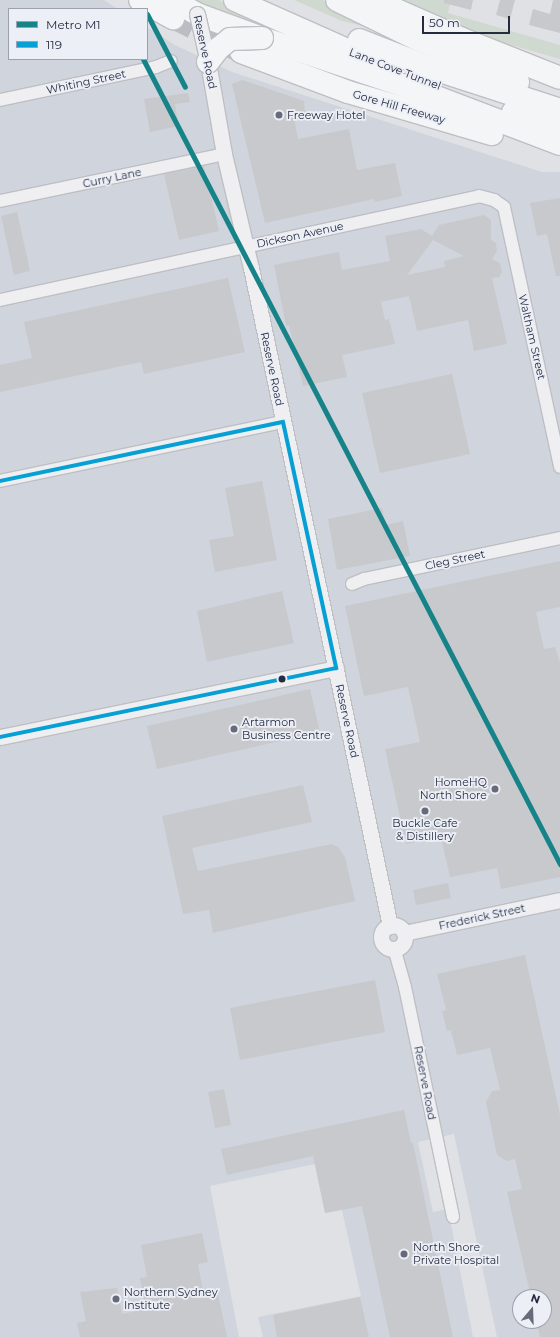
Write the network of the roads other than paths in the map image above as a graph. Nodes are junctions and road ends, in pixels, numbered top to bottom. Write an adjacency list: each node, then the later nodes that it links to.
1 (140, 0): 7 (highway)
2 (235, 0): 16 (highway, Lane Cove Tunnel)
3 (270, 0): 15 (highway, Lane Cove Tunnel)
4 (337, 0): 13 (highway)
5 (374, 0): 12 (highway)
6 (195, 7): 7 (highway); 8 (highway, bridge); 11 (street, Reserve Road, bridge)
7 (173, 9)
8 (262, 38): 11 (highway, bridge); 17 (highway)
9 (240, 52): 19 (highway, Gore Hill Freeway)
10 (172, 61): 14 (street, Whiting Street)
11 (208, 62): 18 (street, Reserve Road)
12 (560, 78)
13 (560, 97)
14 (0, 100)
15 (560, 110)
16 (560, 127)
17 (560, 144)
18 (224, 154): 20 (street, Curry Lane); 22 (street, Reserve Road)
19 (560, 154)
20 (0, 201)
21 (504, 207): 22 (street, Dickson Avenue); 25 (street, Waltham Street)
22 (246, 247): 23 (street, Dickson Avenue); 24 (street, Reserve Road)
23 (0, 300)
24 (283, 422): 26 (street); 29 (street, Reserve Road)
25 (560, 467)
26 (0, 481)
27 (560, 538): 28 (street, Cleg Street)
28 (352, 584)
29 (336, 668): 30 (street); 32 (street, Reserve Road)
30 (0, 737)
31 (560, 900): 33 (street, Frederick Street)
32 (390, 926): 33 (street); 34 (street)
33 (404, 933): 34 (street)
34 (394, 948): 35 (street, Reserve Road)
35 (453, 1218)

